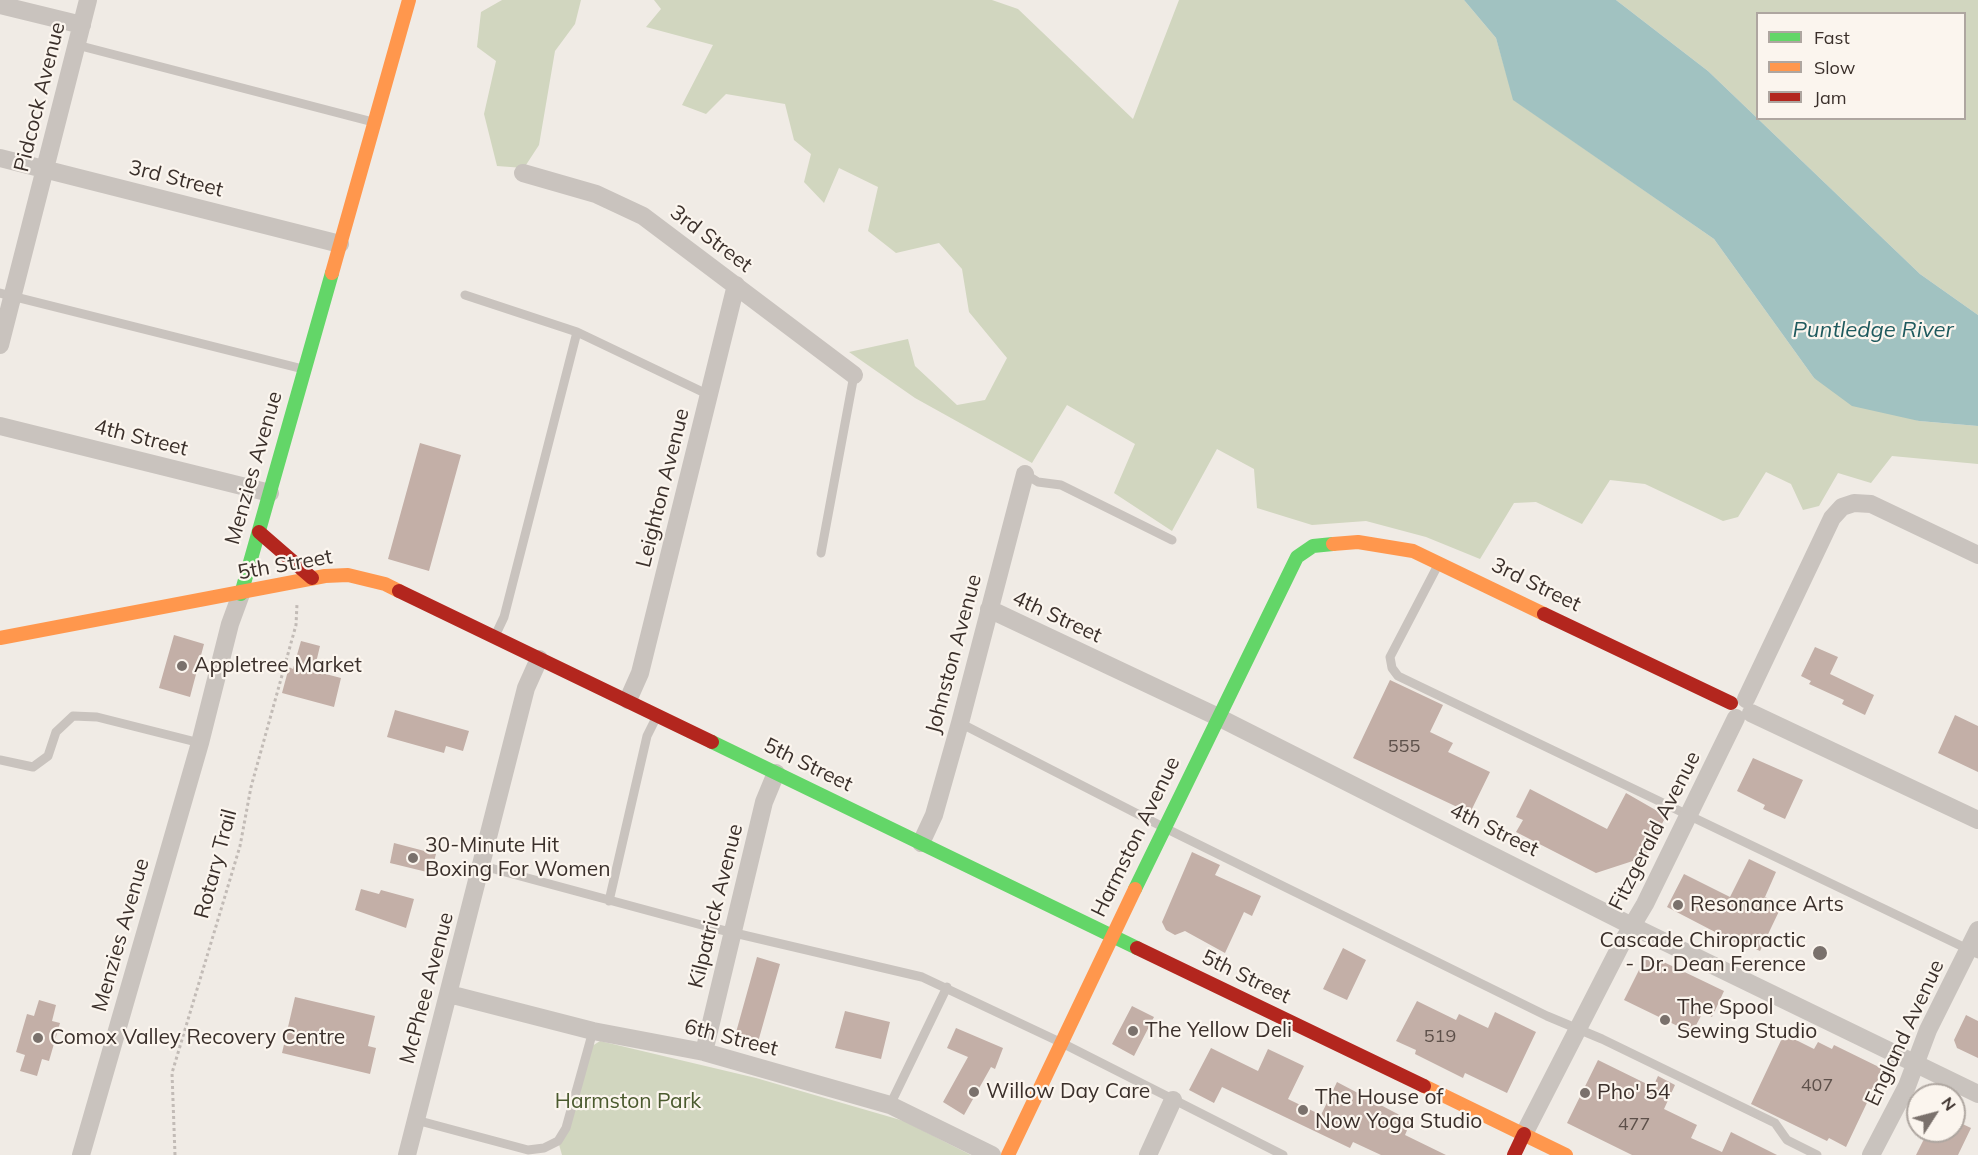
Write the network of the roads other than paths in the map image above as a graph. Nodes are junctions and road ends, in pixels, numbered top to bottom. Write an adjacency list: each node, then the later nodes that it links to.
1 (88, 0): 4 (street, Pidcock Avenue)
2 (409, 0): 6 (street, Menzies Avenue)
3 (0, 5): 4 (street)
4 (82, 26): 5 (street, Pidcock Avenue)
5 (77, 45): 6 (lane); 8 (street, Pidcock Avenue)
6 (374, 123): 10 (street, Menzies Avenue)
7 (0, 158): 8 (street, 3rd Street)
8 (45, 170): 10 (street, 3rd Street); 12 (street, Pidcock Avenue)
9 (524, 173): 11 (street, 3rd Street)
10 (340, 244): 16 (street, Menzies Avenue)
11 (736, 285): 17 (street, 3rd Street); 18 (street, Leighton Avenue)
12 (6, 295): 15 (street, Pidcock Avenue); 16 (lane)
13 (465, 295): 14 (lane)
14 (577, 332): 18 (lane); 31 (lane)
15 (0, 345)
16 (305, 370): 21 (street, Menzies Avenue)
17 (854, 375): 25 (lane)
18 (709, 395): 34 (street, Leighton Avenue)
19 (0, 426): 21 (street, 4th Street)
20 (1025, 474): 23 (lane); 30 (street, Johnston Avenue)
21 (270, 493): 22 (street, Menzies Avenue)
22 (260, 532): 28 (street); 29 (street, Menzies Avenue)
23 (1172, 540)
24 (1313, 546): 27 (street, 3rd Street); 37 (street, Harmston Avenue)
25 (821, 553)
26 (1978, 555): 35 (street, Fitzgerald Avenue)
27 (1440, 563): 35 (street, 3rd Street); 42 (lane)
28 (306, 579): 29 (street, 5th Street); 31 (street, 5th Street)
29 (240, 594): 32 (street, 5th Street); 39 (street, Menzies Avenue)
30 (989, 609): 37 (street, 4th Street); 38 (street, Johnston Avenue)
31 (495, 637): 33 (street, 5th Street)
32 (0, 638)
33 (539, 659): 34 (street, 5th Street); 46 (street, McPhee Avenue)
34 (628, 700): 36 (street, 5th Street)
35 (1741, 708): 42 (street, Fitzgerald Avenue); 43 (street, 3rd Street)
36 (658, 714): 41 (street, 5th Street); 47 (lane)
37 (1218, 717): 44 (street, Harmston Avenue); 48 (street, 4th Street)
38 (960, 723): 44 (lane); 45 (street, Johnston Avenue)
39 (200, 743): 40 (lane); 65 (street, Menzies Avenue)
40 (0, 760)
41 (776, 773): 45 (street, 5th Street); 50 (street, Kilpatrick Avenue)
42 (1688, 817): 48 (street, Fitzgerald Avenue); 52 (lane)
43 (1978, 820)
44 (1165, 828): 51 (street, Harmston Avenue); 55 (lane)
45 (921, 843): 51 (street, 5th Street)
46 (483, 866): 47 (lane); 54 (street, McPhee Avenue)
47 (609, 901): 50 (lane)
48 (1632, 926): 55 (street, Fitzgerald Avenue); 59 (street, 4th Street)
49 (1978, 930): 52 (street, England Avenue)
50 (733, 933): 53 (lane); 58 (street, Kilpatrick Avenue)
51 (1112, 935): 57 (street, Harmston Avenue); 64 (street, 5th Street)
52 (1974, 951): 59 (street, England Avenue)
53 (947, 987): 57 (lane); 62 (lane)
54 (449, 994): 56 (street, 6th Street); 63 (street, McPhee Avenue)
55 (1577, 1029): 64 (street, Fitzgerald Avenue); 73 (lane)
56 (593, 1031): 58 (street, 6th Street); 63 (lane)
57 (1062, 1043): 61 (lane); 68 (street, Harmston Avenue)
58 (704, 1052): 62 (street, 6th Street)
59 (1915, 1064): 60 (street, 4th Street); 74 (street, England Avenue)
60 (1978, 1094)
61 (1173, 1100): 69 (street); 70 (lane)
62 (890, 1105): 67 (street, 6th Street)
63 (416, 1120): 66 (street, McPhee Avenue)
64 (1524, 1134): 71 (street, Fitzgerald Avenue); 72 (street, 5th Street)
65 (81, 1155)
66 (407, 1155)
67 (992, 1155)
68 (1008, 1155)
69 (1148, 1155)
70 (1283, 1155)
71 (1514, 1155)
72 (1566, 1155)
73 (1817, 1155)
74 (1871, 1155)

